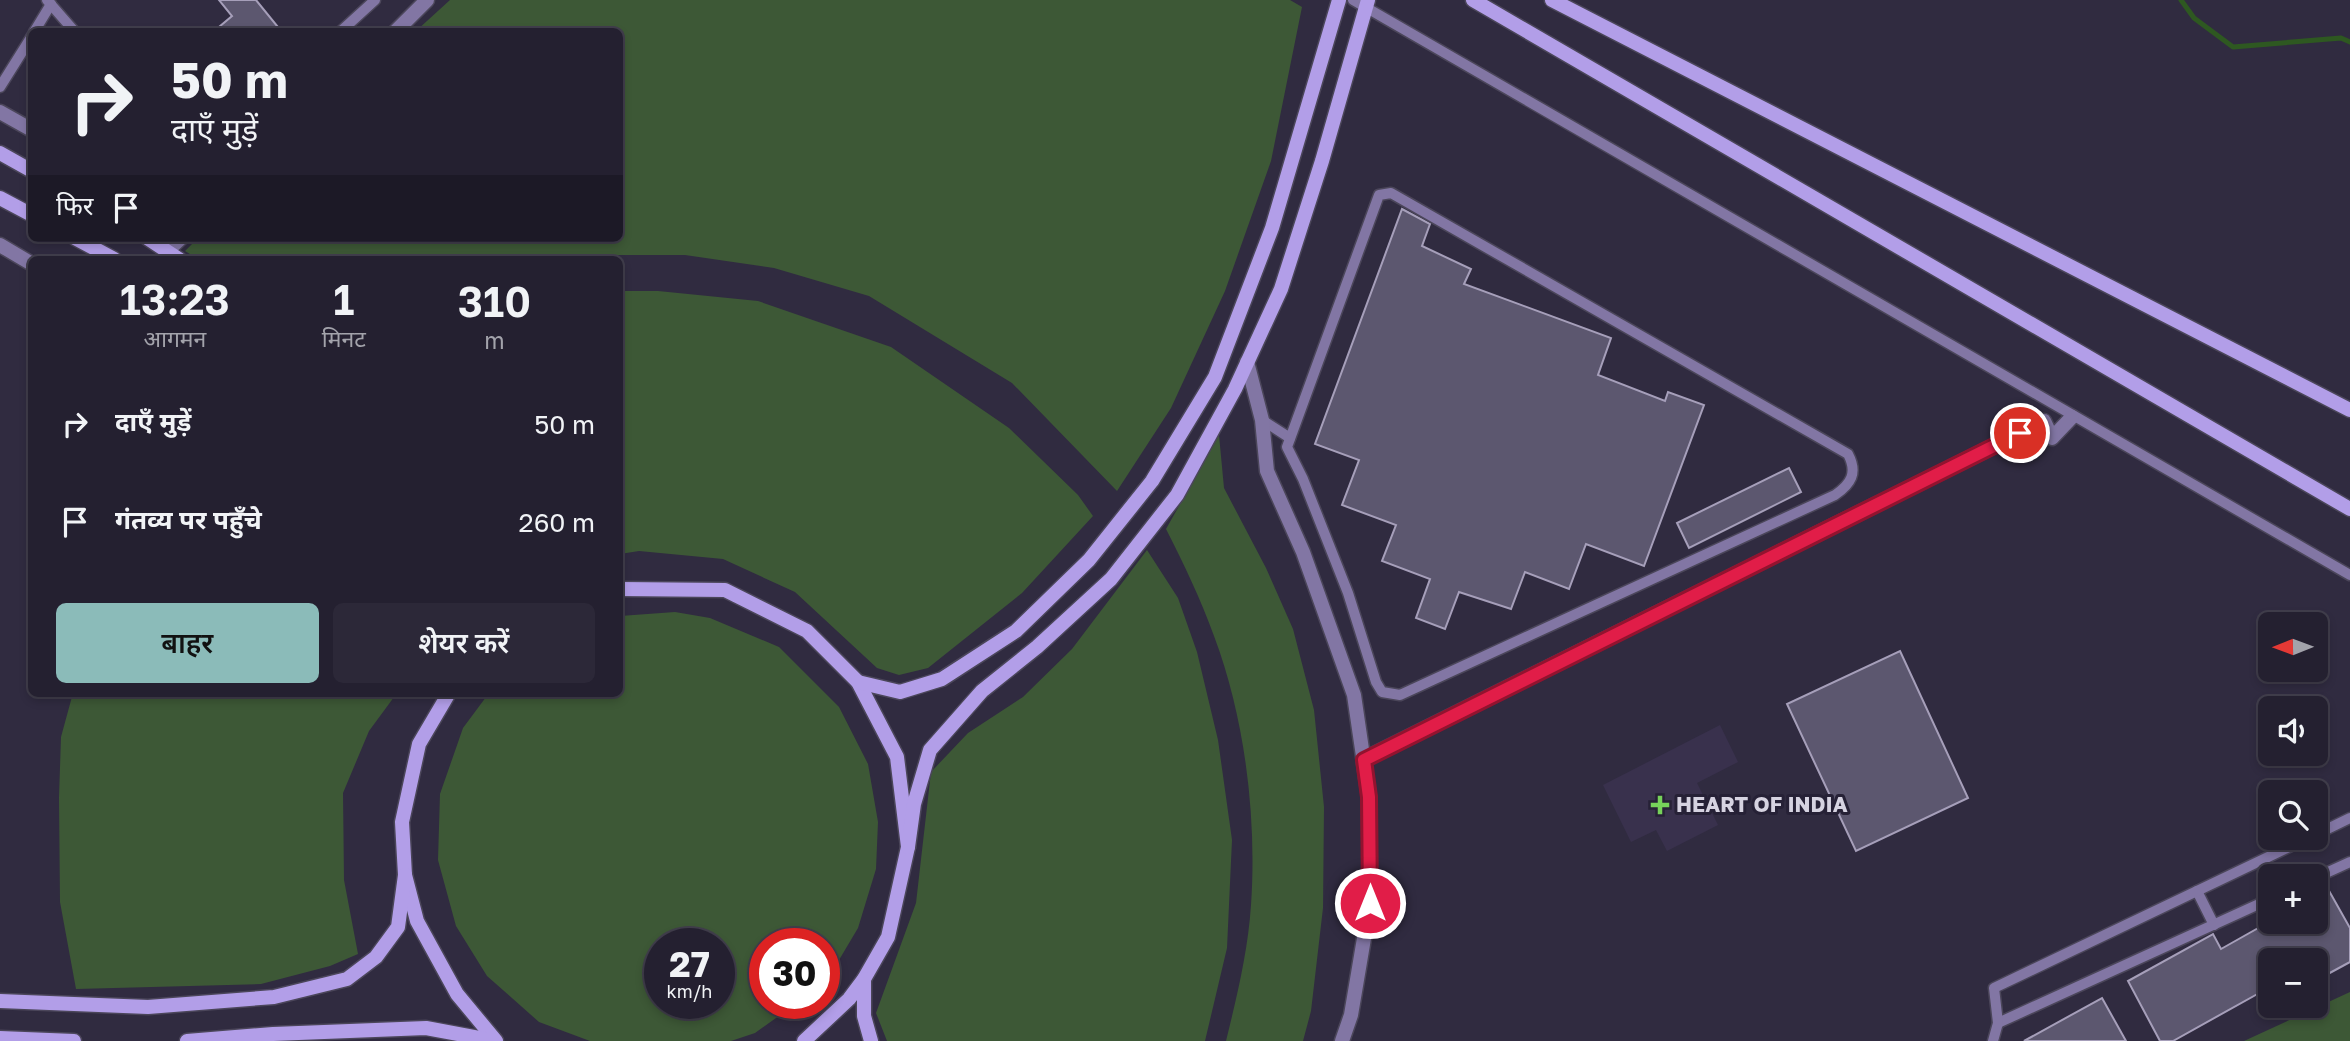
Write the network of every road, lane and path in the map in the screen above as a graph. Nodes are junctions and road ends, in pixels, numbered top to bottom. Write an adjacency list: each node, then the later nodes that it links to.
1 (375, 0): 10 (lane)
2 (427, 0): 11 (street)
3 (1339, 0): 34 (street)
4 (1473, 0): 31 (street)
5 (1552, 0): 27 (street)
6 (49, 2): 8 (lane); 9 (lane)
7 (1362, 2): 26 (street); 28 (lane)
8 (36, 28)
9 (72, 28)
10 (344, 28)
11 (399, 28)
12 (28, 42): 13 (lane)
13 (0, 87)
14 (0, 112): 15 (street)
15 (28, 128)
16 (0, 153): 17 (street)
17 (28, 169)
18 (0, 198): 19 (street)
19 (28, 213)
20 (82, 242): 24 (street)
21 (153, 242): 23 (street)
22 (0, 245): 25 (street)
23 (173, 255)
24 (108, 256)
25 (28, 262)
26 (1247, 362): 29 (street); 39 (street)
27 (2350, 411)
28 (2073, 416): 32 (lane); 36 (street)
29 (1262, 420): 30 (lane); 36 (street)
30 (1290, 438): 30 (lane)
31 (2350, 509)
32 (2350, 575)
33 (623, 589): 34 (street)
34 (858, 682): 39 (street)
35 (447, 697): 43 (street)
36 (1364, 760): 56 (street)
37 (2350, 818): 38 (lane)
38 (2328, 829)
39 (908, 848): 47 (street)
40 (2283, 850): 44 (lane)
41 (2350, 862): 42 (lane)
42 (2328, 872)
43 (405, 875): 48 (street); 53 (street)
44 (2197, 891): 46 (lane); 49 (lane)
45 (2258, 905): 46 (lane)
46 (2214, 925): 49 (lane)
47 (864, 979): 54 (street); 55 (street)
48 (0, 1001)
49 (1998, 1023): 57 (lane)
50 (0, 1038): 51 (street)
51 (74, 1041)
52 (187, 1041): 53 (street)
53 (496, 1041)
54 (804, 1041)
55 (871, 1041)
56 (1342, 1041)
57 (1993, 1041)

